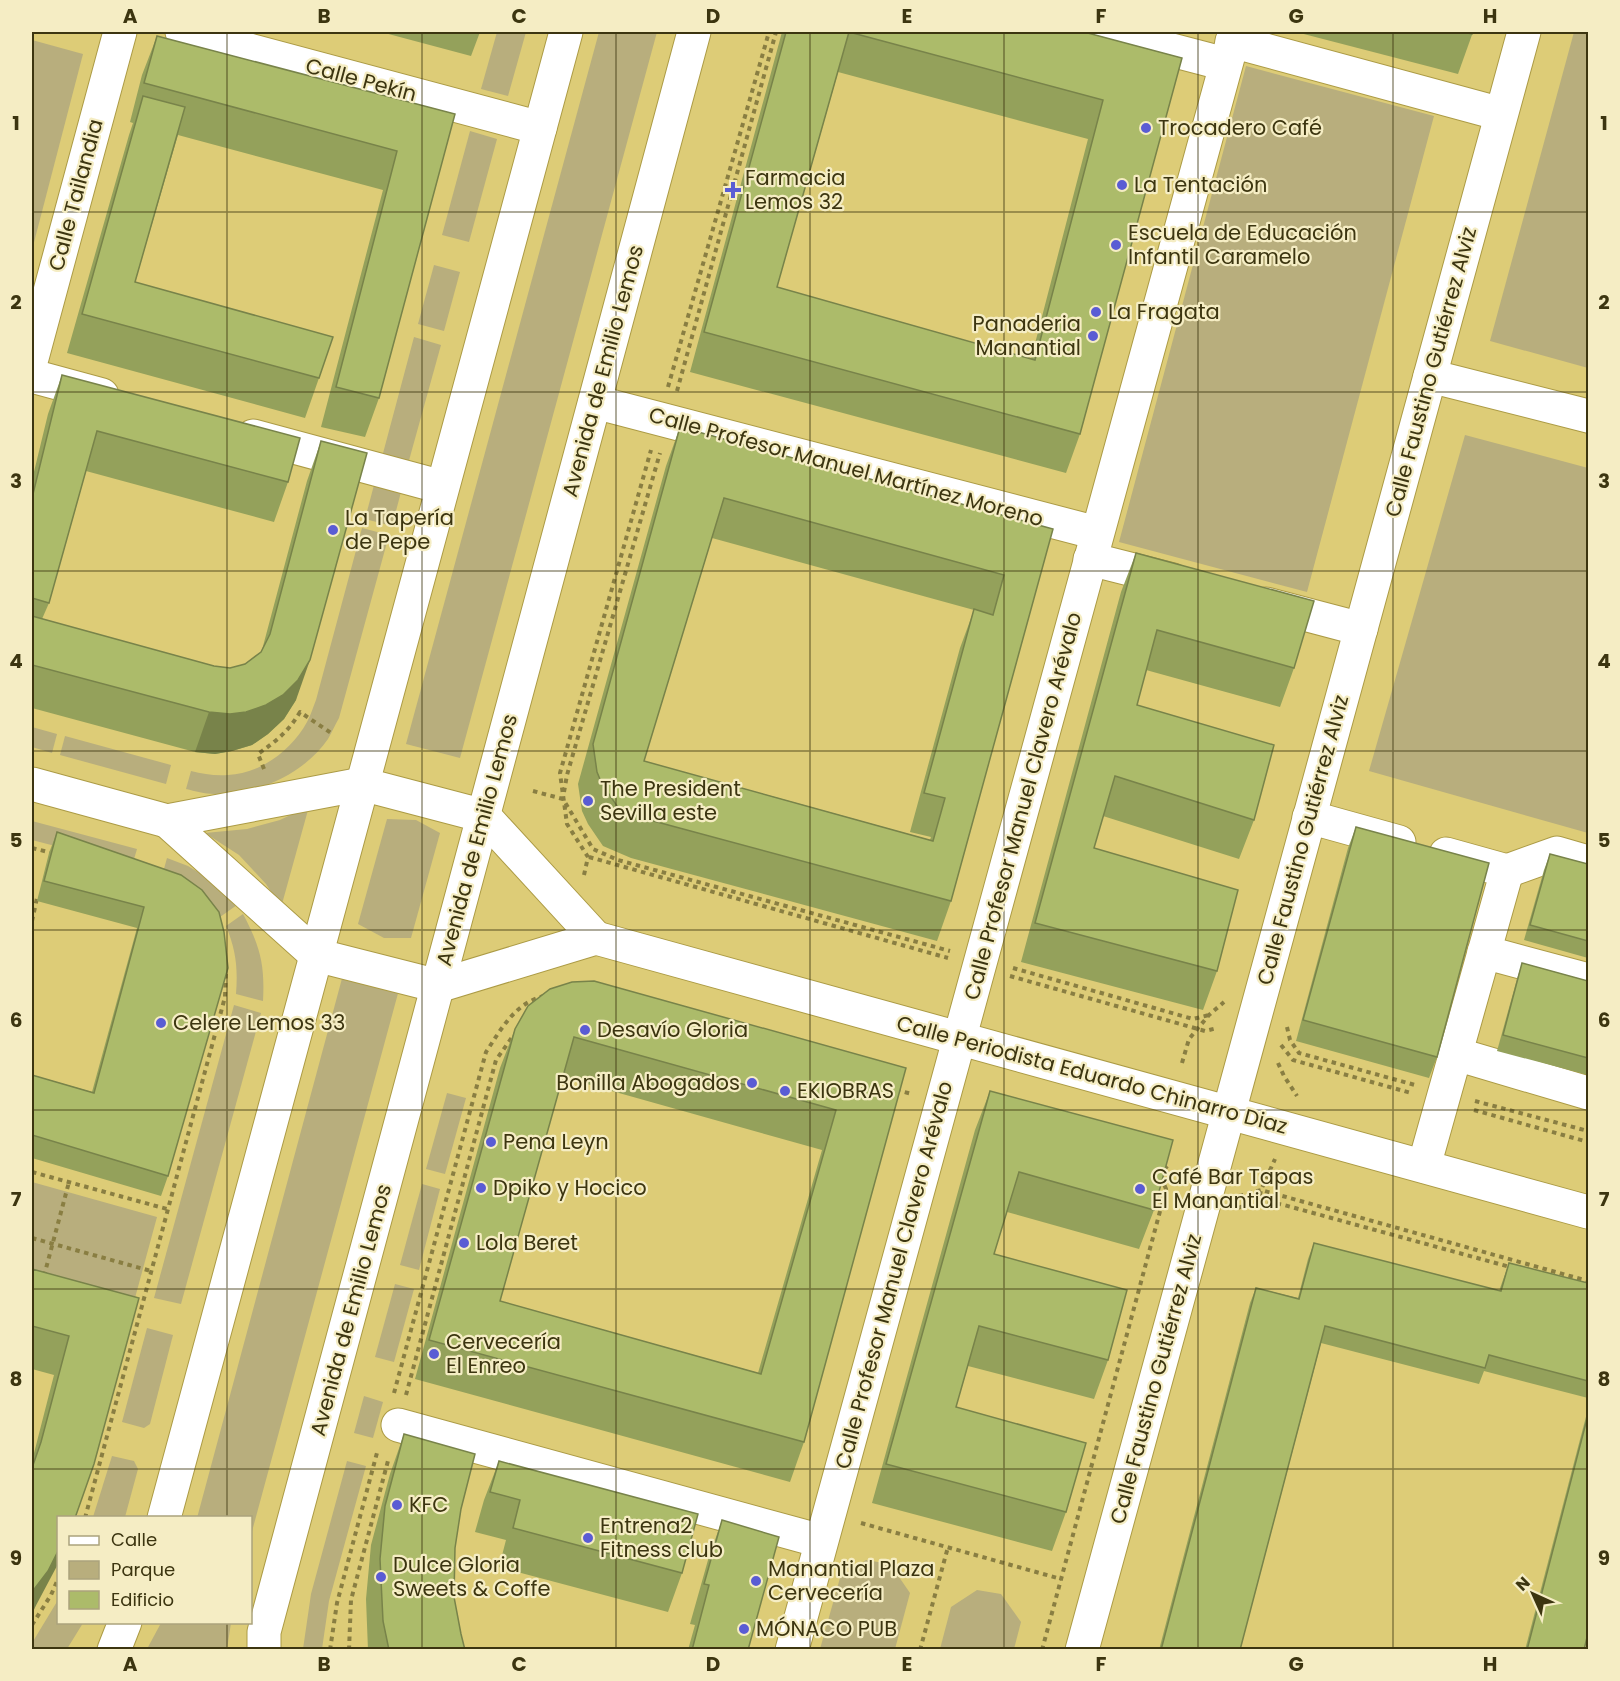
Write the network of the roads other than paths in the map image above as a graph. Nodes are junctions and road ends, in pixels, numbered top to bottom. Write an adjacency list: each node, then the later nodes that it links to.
1 (120, 32): 10 (street, Calle Tailandia)
2 (182, 32): 9 (street, Calle Pekín)
3 (566, 32): 9 (street)
4 (694, 32): 14 (street, Avenida de Emilio Lemos)
5 (1103, 32): 7 (street)
6 (1524, 32): 8 (street, Calle Faustino Gutiérrez Alviz)
7 (1231, 46): 8 (street); 18 (street, Calle Profesor Manuel Clavero Arévalo)
8 (1501, 114): 12 (street, Calle Faustino Gutiérrez Alviz)
9 (540, 128): 17 (street)
10 (32, 358)
11 (32, 376): 13 (street)
12 (1430, 376): 15 (street); 21 (street, Calle Faustino Gutiérrez Alviz)
13 (124, 401)
14 (595, 402): 18 (street, Calle Profesor Manuel Martínez Moreno); 24 (street, Avenida de Emilio Lemos)
15 (1588, 416)
16 (227, 429): 17 (street)
17 (442, 487): 23 (street)
18 (1094, 546): 19 (street, Calle Profesor Manuel Martínez Moreno); 34 (street, Calle Profesor Manuel Clavero Arévalo)
19 (1203, 588)
20 (1237, 597): 21 (street)
21 (1361, 629): 25 (street, Calle Faustino Gutiérrez Alviz)
22 (32, 784): 26 (street)
23 (362, 784): 24 (street); 26 (street); 31 (street)
24 (484, 816): 29 (street); 33 (street, Avenida de Emilio Lemos)
25 (1309, 817): 28 (street); 37 (street, Calle Faustino Gutiérrez Alviz)
26 (167, 821): 31 (street)
27 (1588, 862): 28 (street)
28 (1507, 871): 30 (street)
29 (596, 938): 33 (street); 34 (street, Calle Periodista Eduardo Chinarro Diaz)
30 (1484, 952): 32 (street); 35 (street)
31 (316, 955): 33 (street); 41 (street)
32 (1588, 980)
33 (438, 986): 45 (street, Avenida de Emilio Lemos)
34 (959, 1038): 37 (street, Calle Periodista Eduardo Chinarro Diaz); 42 (street, Calle Profesor Manuel Clavero Arévalo)
35 (1456, 1054): 36 (street); 38 (street)
36 (1588, 1093)
37 (1228, 1113): 38 (street, Calle Periodista Eduardo Chinarro Diaz); 47 (street, Calle Faustino Gutiérrez Alviz)
38 (1424, 1166): 39 (street, Calle Periodista Eduardo Chinarro Diaz)
39 (1588, 1212)
40 (390, 1421): 42 (street)
41 (165, 1516)
42 (825, 1528): 46 (street, Calle Profesor Manuel Clavero Arévalo)
43 (125, 1624): 44 (street)
44 (114, 1650)
45 (264, 1650)
46 (792, 1650)
47 (1082, 1650)

